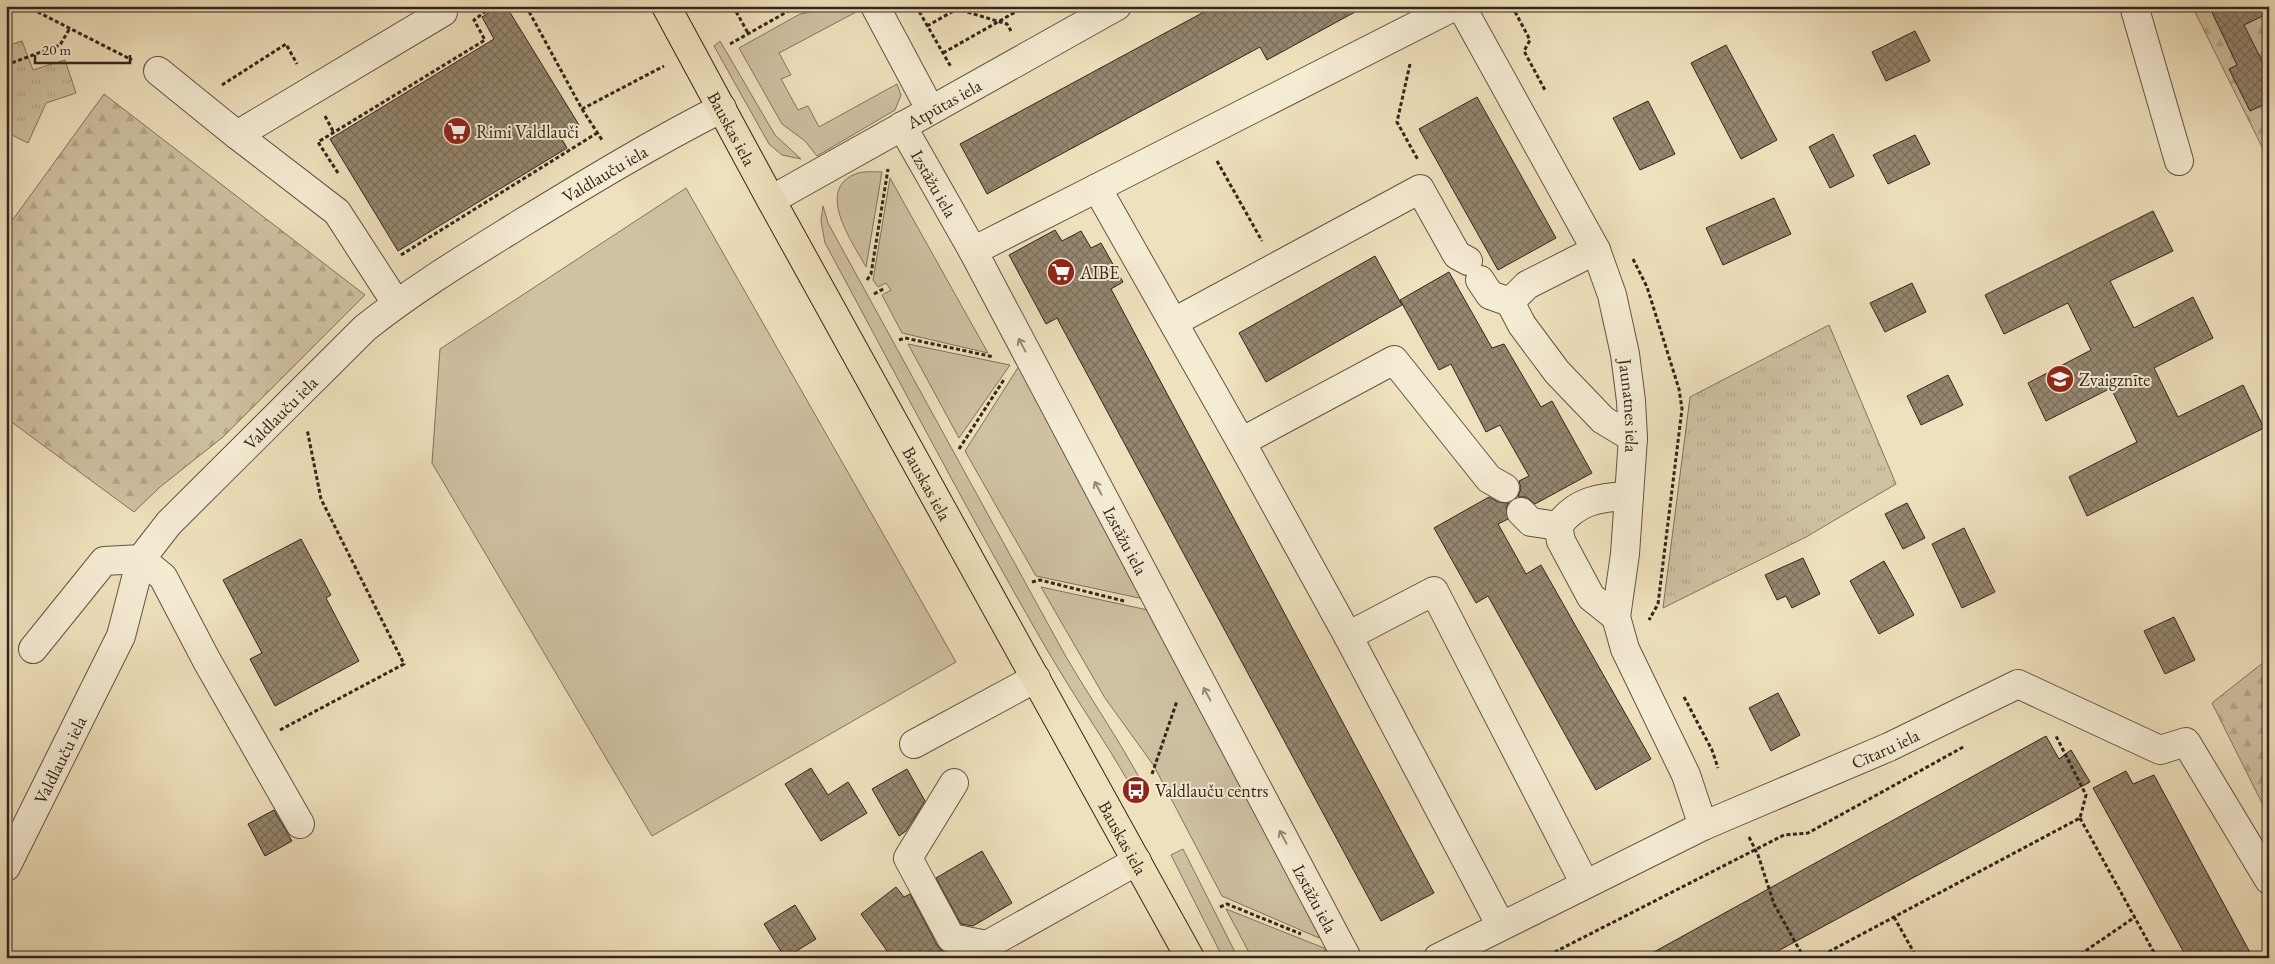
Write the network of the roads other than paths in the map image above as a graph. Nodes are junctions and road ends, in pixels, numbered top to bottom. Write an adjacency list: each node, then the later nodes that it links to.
1 (666, 6): 9 (main road, Bauskas iela)
2 (875, 6): 10 (street)
3 (1117, 6): 10 (street, Atpūtas iela)
4 (1455, 6): 14 (street)
5 (1461, 6): 16 (street, Jaunatnes iela)
6 (2134, 6): 13 (street)
7 (442, 12): 12 (street)
8 (148, 67): 12 (street)
9 (722, 108): 15 (main road, Bauskas iela); 19 (street, Valdlauču iela)
10 (930, 109): 11 (street, Atpūtas iela)
11 (902, 126): 15 (street, Atpūtas iela); 17 (street, Izstāžu iela)
12 (236, 135): 19 (street)
13 (2179, 161)
14 (1097, 188): 17 (street); 20 (street)
15 (771, 200): 31 (main road, Bauskas iela)
16 (1596, 250): 18 (street); 21 (street, Jaunatnes iela)
17 (973, 251): 41 (street, Izstāžu iela, one-way to 17)
18 (1510, 302): 20 (street); 21 (street)
19 (396, 303): 27 (street, Valdlauču iela)
20 (1174, 322): 22 (street)
21 (1633, 438): 24 (street, Jaunatnes iela)
22 (1241, 442): 23 (street); 29 (street)
23 (1505, 488)
24 (1629, 496): 26 (street); 28 (street, Jaunatnes iela)
25 (1521, 512): 26 (street)
26 (1558, 526): 28 (street)
27 (141, 559): 30 (street); 34 (street); 37 (street, Valdlauču iela)
28 (1616, 618): 35 (street, Jaunatnes iela)
29 (1348, 636): 39 (street); 40 (street)
30 (33, 649)
31 (1036, 678): 32 (street); 36 (main road, Bauskas iela)
32 (914, 744)
33 (954, 784): 36 (street)
34 (300, 824)
35 (1703, 826): 38 (street, Cītaru iela); 39 (street, Cītaru iela)
36 (1137, 861): 42 (main road, Bauskas iela)
37 (6, 867)
38 (2269, 880)
39 (1585, 884): 40 (street, Cītaru iela)
40 (1502, 926): 43 (street, Cītaru iela)
41 (1343, 950)
42 (1190, 958)
43 (1438, 958)

